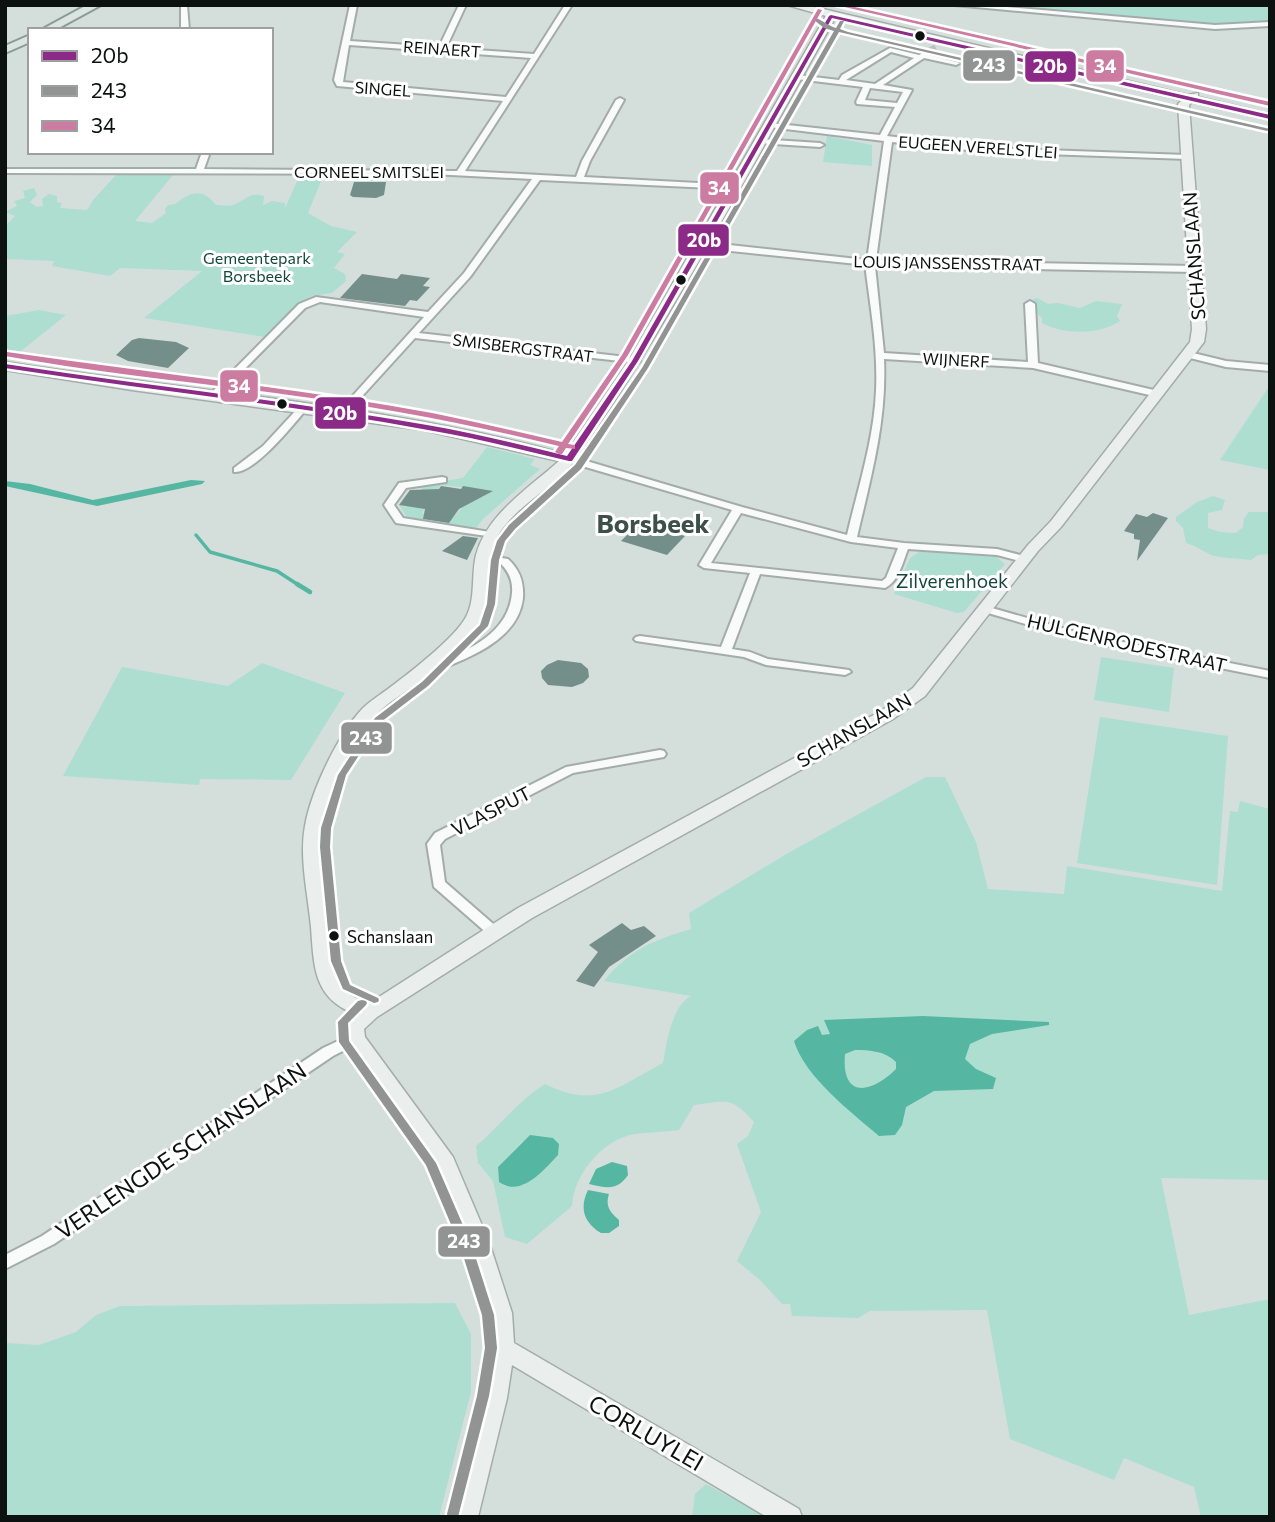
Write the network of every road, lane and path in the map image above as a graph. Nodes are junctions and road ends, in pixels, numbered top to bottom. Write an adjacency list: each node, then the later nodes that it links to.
1 (96, 5): 11 (main road)
2 (184, 5): 12 (street)
3 (354, 5): 14 (street, SINGEL)
4 (463, 5): 15 (street)
5 (569, 5): 17 (street)
6 (792, 5): 9 (street)
7 (807, 5): 9 (street)
8 (957, 5): 10 (street)
9 (827, 10): 20 (street); 23 (street); 23 (street)
10 (1270, 24)
11 (50, 28)
12 (186, 28)
13 (28, 39): 16 (main road)
14 (347, 43): 15 (street, REINAERT); 24 (street, SINGEL)
15 (442, 49): 17 (street, REINAERT)
16 (5, 50)
17 (537, 55): 24 (street)
18 (925, 55): 19 (street); 21 (street); 22 (street)
19 (956, 63)
20 (797, 78): 21 (street); 28 (street)
21 (841, 82): 22 (street)
22 (871, 85): 26 (street); 26 (street)
23 (1192, 97): 27 (street); 33 (street, SCHANSLAAN)
24 (507, 99): 36 (street)
25 (620, 100): 38 (street)
26 (899, 105): 29 (street)
27 (1270, 115)
28 (769, 125): 29 (street, EUGEEN VERELSTLEI); 30 (street)
29 (885, 140): 33 (street, EUGEEN VERELSTLEI); 41 (street)
30 (760, 141): 31 (street); 39 (street)
31 (820, 145)
32 (205, 154): 35 (street)
33 (1187, 157): 42 (street, SCHANSLAAN)
34 (5, 171): 35 (street, CORNEEL SMITSLEI)
35 (199, 172): 36 (street, CORNEEL SMITSLEI)
36 (460, 173): 37 (street, CORNEEL SMITSLEI)
37 (538, 177): 38 (street, CORNEEL SMITSLEI); 44 (street)
38 (579, 179): 39 (street, CORNEEL SMITSLEI)
39 (733, 187): 40 (street)
40 (702, 246): 41 (street, LOUIS JANSSENSSTRAAT); 48 (street)
41 (871, 263): 42 (street, LOUIS JANSSENSSTRAAT); 47 (street)
42 (1195, 269): 46 (street, SCHANSLAAN)
43 (1030, 304): 49 (street)
44 (430, 315): 45 (street); 53 (street)
45 (412, 335): 48 (street, SMISBERGSTRAAT); 55 (street)
46 (1189, 355): 51 (street); 52 (street, SCHANSLAAN)
47 (879, 356): 49 (street, WIJNERF); 61 (street)
48 (635, 361): 56 (street)
49 (1033, 365): 52 (street, WIJNERF)
50 (5, 366): 53 (street)
51 (1270, 368)
52 (1158, 394): 64 (street, SCHANSLAAN)
53 (212, 397): 54 (street)
54 (302, 408): 55 (street); 57 (street)
55 (341, 414): 56 (street)
56 (569, 459): 59 (street); 60 (street)
57 (238, 470)
58 (442, 480): 60 (street)
59 (738, 509): 61 (street); 65 (street)
60 (490, 535): 63 (street)
61 (851, 539): 62 (street)
62 (904, 546): 64 (street); 65 (street)
63 (483, 558): 70 (street); 70 (street)
64 (1024, 559): 66 (street, SCHANSLAAN)
65 (756, 570): 68 (street)
66 (985, 609): 71 (street, HULGENRODESTRAAT); 73 (street, SCHANSLAAN)
67 (640, 639): 68 (street)
68 (725, 651): 69 (street)
69 (845, 672)
70 (417, 675): 74 (street)
71 (1270, 675)
72 (660, 754): 73 (street, VLASPUT)
73 (494, 932): 74 (street, SCHANSLAAN)
74 (370, 1012): 75 (street)
75 (355, 1038): 76 (street, VERLENGDE SCHANSLAAN); 77 (street)
76 (5, 1263)
77 (503, 1348): 78 (street); 79 (street, CORLUYLEI)
78 (465, 1517)
79 (790, 1517)

